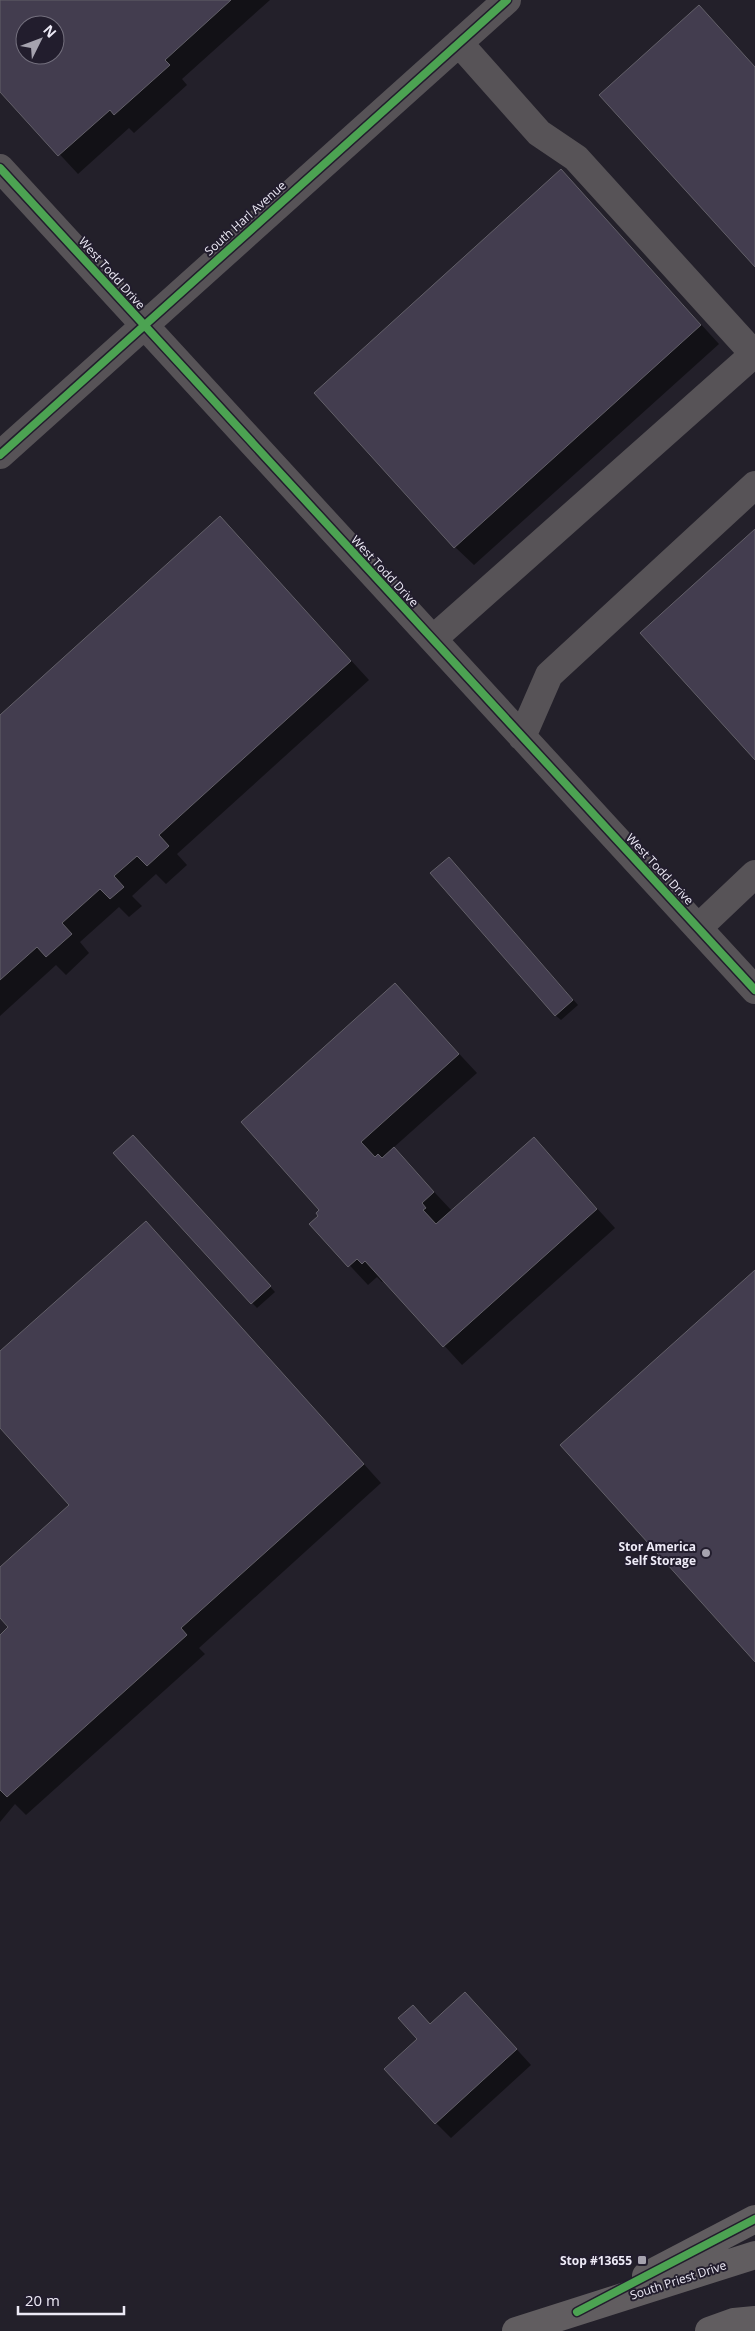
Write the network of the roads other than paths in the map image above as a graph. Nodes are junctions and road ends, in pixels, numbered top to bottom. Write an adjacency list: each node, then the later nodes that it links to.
1 (506, 0): 2 (street, South Harl Avenue)
2 (459, 43): 4 (street, South Harl Avenue); 7 (street)
3 (0, 168): 4 (street, West Todd Drive)
4 (144, 325): 5 (street, South Harl Avenue); 7 (street, West Todd Drive)
5 (0, 455)
6 (755, 485): 8 (street)
7 (433, 639): 8 (street, West Todd Drive)
8 (522, 737): 10 (street, West Todd Drive)
9 (755, 874): 10 (street)
10 (698, 928): 11 (street, West Todd Drive)
11 (755, 990)
12 (755, 2219): 14 (main road)
13 (755, 2254): 14 (main road, South Priest Drive)
14 (577, 2312): 16 (main road, South Priest Drive)
15 (755, 2320): 17 (main road)
16 (516, 2331)
17 (709, 2331)

